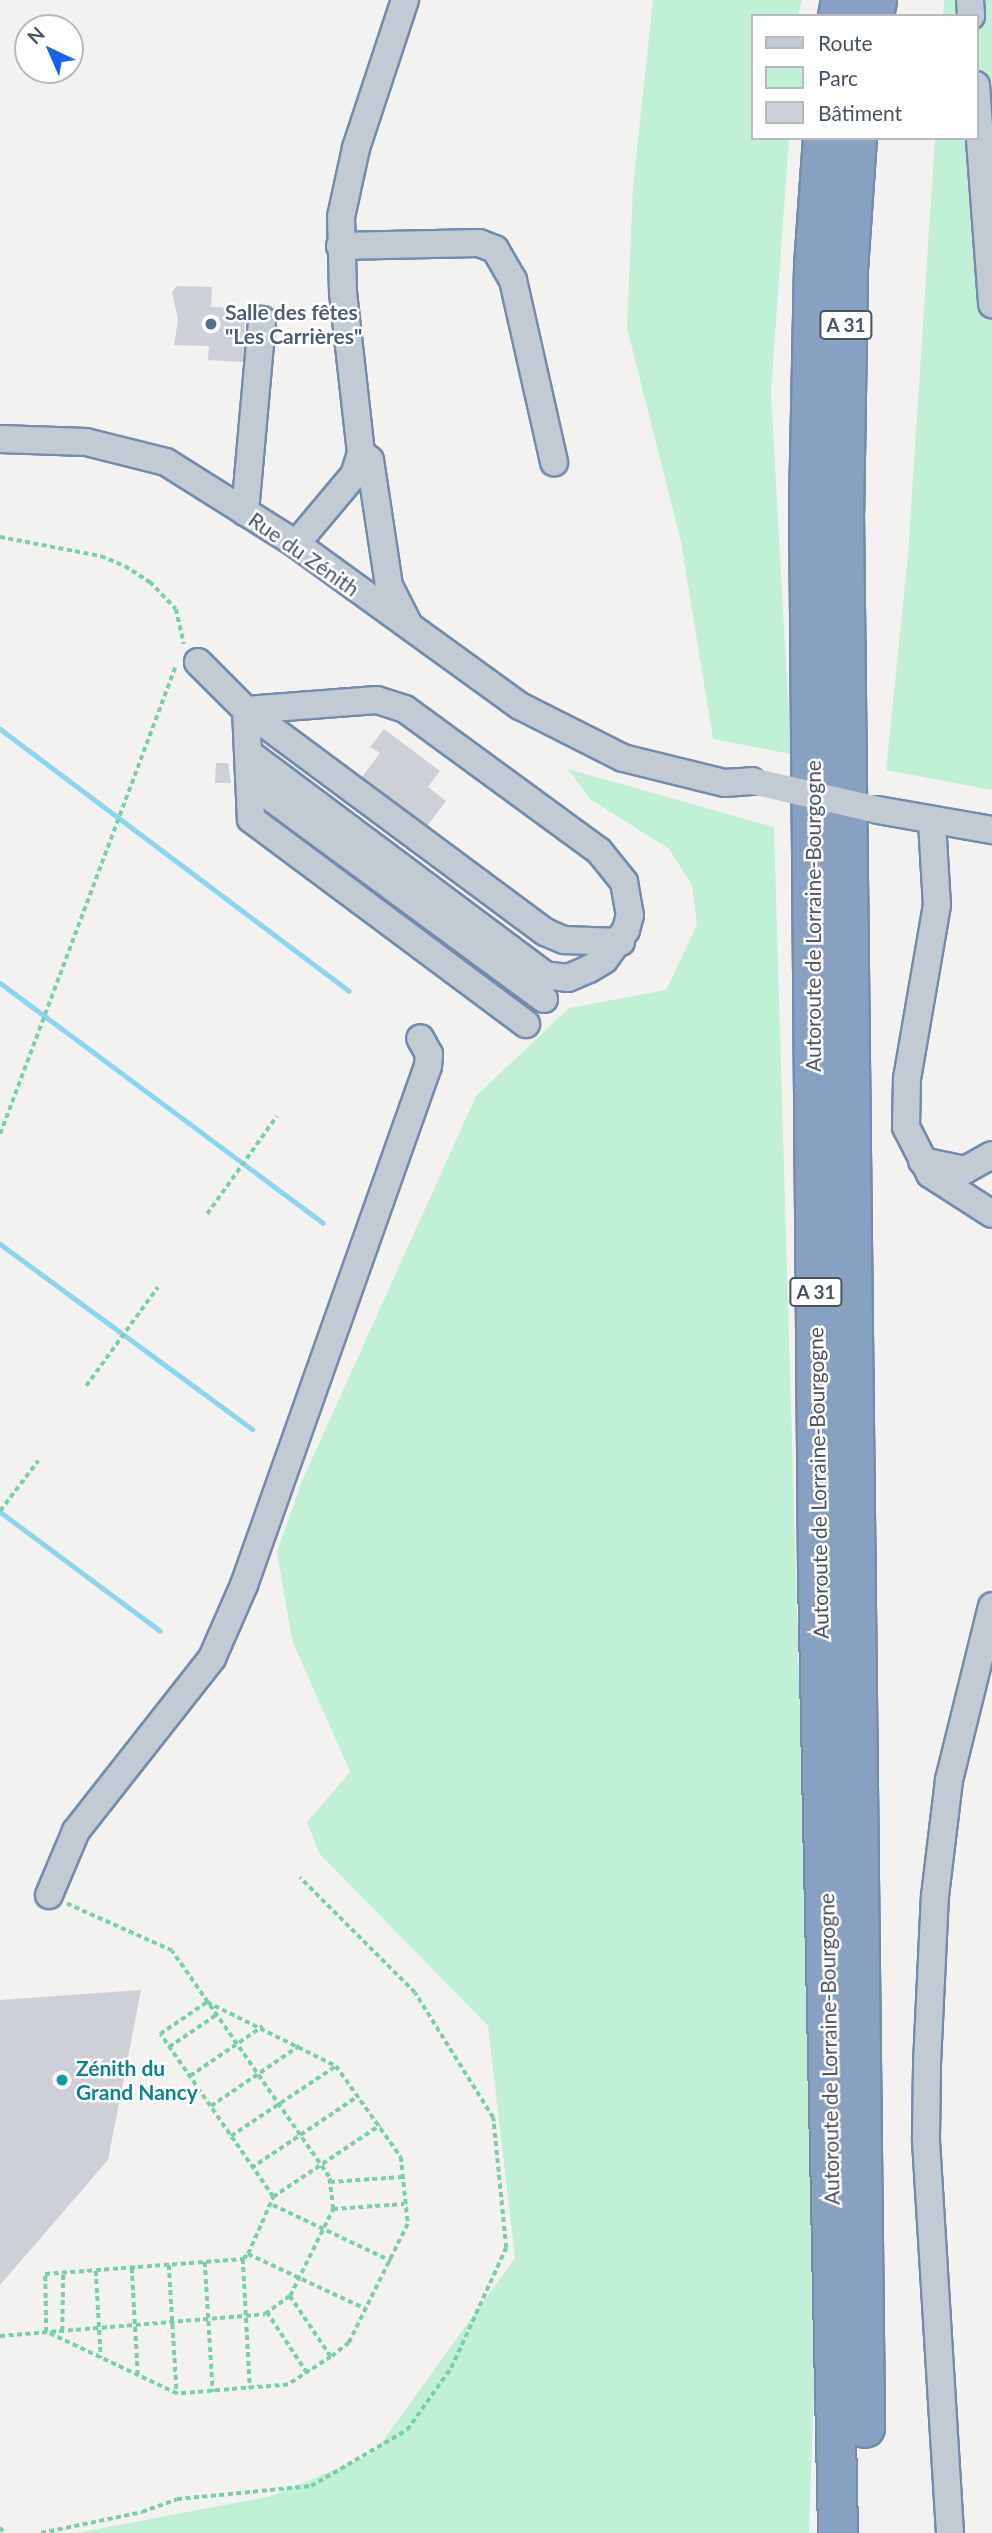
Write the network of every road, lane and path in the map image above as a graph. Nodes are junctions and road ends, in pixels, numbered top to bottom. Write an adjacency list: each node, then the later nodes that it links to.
1 (405, 0): 5 (street)
2 (978, 112): 6 (street)
3 (824, 140): 92 (highway, Autoroute de Lorraine-Bourgogne / A 31)
4 (858, 140): 93 (highway, Autoroute de Lorraine-Bourgogne / A 31)
5 (340, 246): 9 (street); 10 (street)
6 (992, 304)
7 (262, 320): 11 (street)
8 (0, 439): 11 (street, Rue du Zénith)
9 (361, 453): 13 (street); 14 (street)
10 (554, 462)
11 (245, 512): 13 (street, Rue du Zénith)
12 (0, 537): 15 (path)
13 (296, 544): 14 (street, Rue du Zénith)
14 (412, 631): 19 (street, Rue du Zénith, bridge)
15 (191, 653): 16 (street); 26 (path)
16 (246, 710): 17 (street); 21 (street); 21 (street)
17 (252, 756): 18 (street); 21 (street)
18 (251, 783): 22 (street); 23 (street)
19 (944, 823): 20 (street, Rue du Zénith); 28 (street)
20 (992, 830)
21 (621, 942)
22 (544, 999)
23 (526, 1024)
24 (420, 1038): 37 (street)
25 (277, 1115): 29 (path)
26 (0, 1134)
27 (992, 1155): 28 (street)
28 (922, 1161): 30 (street)
29 (207, 1214)
30 (992, 1214)
31 (158, 1287): 32 (path)
32 (86, 1386)
33 (38, 1461): 34 (path)
34 (0, 1511)
35 (992, 1606): 94 (street)
36 (300, 1878): 91 (path)
37 (49, 1895): 38 (path)
38 (207, 2002): 39 (path); 40 (path); 43 (path)
39 (216, 2015): 41 (path); 43 (path)
40 (263, 2026): 41 (path); 42 (path)
41 (237, 2044): 45 (path); 46 (path)
42 (299, 2046): 44 (path); 45 (path)
43 (169, 2047): 46 (path)
44 (336, 2066): 47 (path); 48 (path)
45 (257, 2074): 48 (path); 49 (path)
46 (190, 2076): 49 (path)
47 (358, 2096): 50 (path); 51 (path)
48 (279, 2105): 51 (path); 52 (path)
49 (211, 2106): 52 (path)
50 (380, 2125): 53 (path); 55 (path)
51 (300, 2135): 53 (path); 54 (path)
52 (231, 2136): 54 (path)
53 (320, 2165): 56 (path); 57 (path)
54 (251, 2168): 57 (path)
55 (402, 2177): 56 (path); 58 (path)
56 (330, 2182): 60 (path)
57 (273, 2197): 59 (path)
58 (405, 2204): 60 (path); 64 (path)
59 (273, 2205): 61 (path); 62 (path)
60 (333, 2209): 61 (path)
61 (323, 2229): 64 (path); 70 (path)
62 (248, 2254): 63 (path); 70 (path)
63 (243, 2259): 65 (path); 74 (path)
64 (391, 2261): 72 (path)
65 (205, 2262): 66 (path); 75 (path)
66 (169, 2265): 67 (path); 76 (path)
67 (132, 2268): 68 (path); 77 (path)
68 (96, 2271): 69 (path); 78 (path)
69 (62, 2273): 79 (path); 80 (path)
70 (299, 2278): 71 (path); 72 (path)
71 (290, 2296): 73 (path); 82 (path)
72 (366, 2309): 82 (path)
73 (267, 2312): 74 (path); 84 (path)
74 (246, 2316): 75 (path); 86 (path)
75 (208, 2319): 76 (path); 87 (path)
76 (171, 2322): 77 (path); 88 (path)
77 (136, 2325): 78 (path); 85 (path)
78 (99, 2328): 79 (path); 83 (path)
79 (62, 2331): 80 (path)
80 (46, 2332): 81 (path); 83 (path)
81 (0, 2336)
82 (331, 2357): 84 (path)
83 (101, 2358): 85 (path)
84 (307, 2373): 86 (path)
85 (138, 2376): 88 (path)
86 (250, 2388): 87 (path)
87 (213, 2392): 88 (path)
88 (177, 2394)
89 (0, 2528): 90 (path)
90 (5, 2533)
91 (41, 2533)
92 (838, 2533)
93 (865, 2533)
94 (950, 2533)

